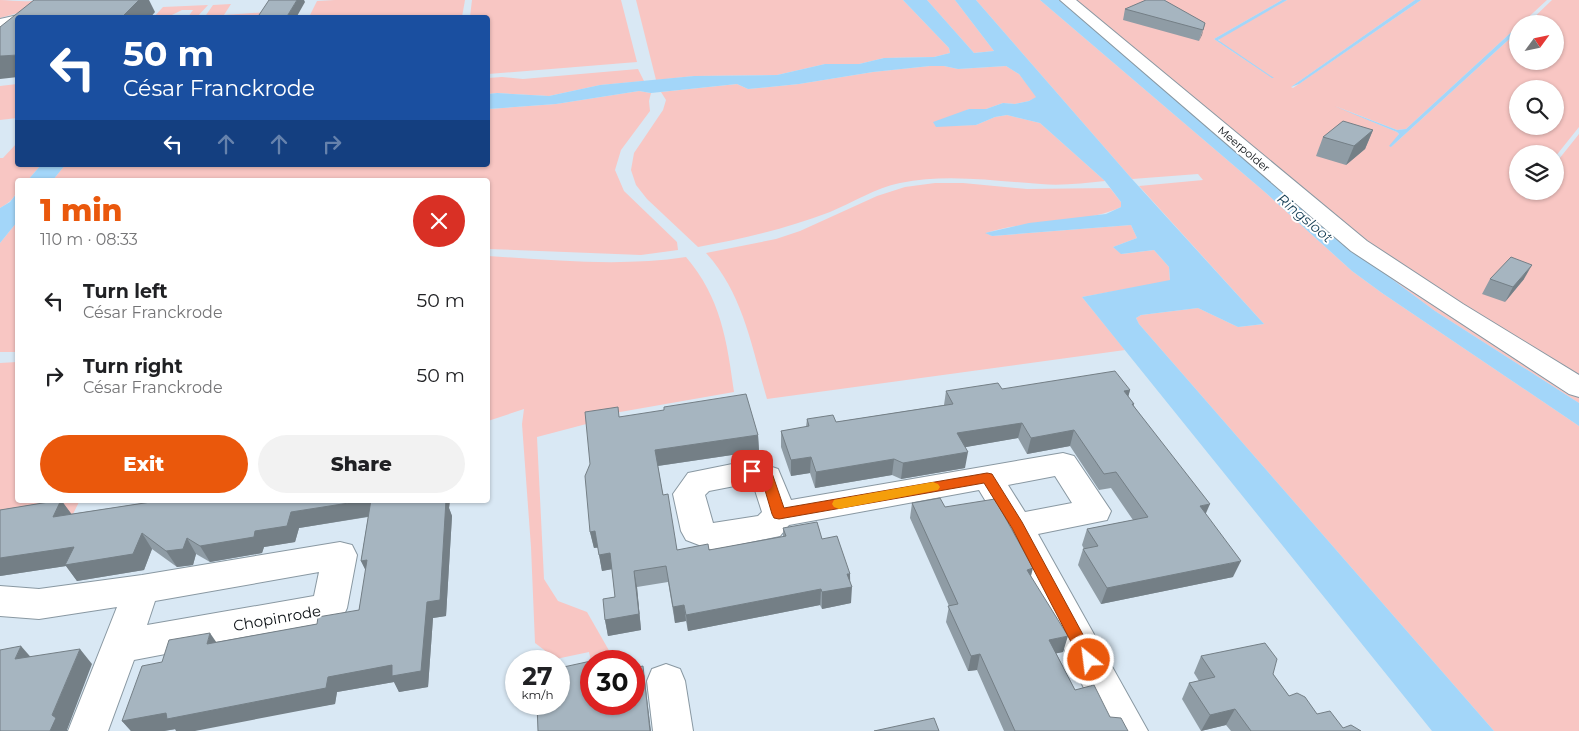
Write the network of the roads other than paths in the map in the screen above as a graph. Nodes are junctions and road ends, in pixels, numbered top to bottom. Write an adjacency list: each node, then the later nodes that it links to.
1 (1067, 0): 4 (street, Meerpolder)
2 (15, 21): 3 (street)
3 (0, 24)
4 (1579, 388)
5 (987, 477): 6 (street); 7 (street); 7 (street)
6 (779, 514)
7 (1017, 526): 14 (street)
8 (142, 589): 9 (street, Chopinrode); 10 (street); 10 (street, Chopinrode)
9 (0, 601)
10 (120, 646): 12 (street)
11 (666, 681): 13 (street)
12 (88, 731)
13 (673, 731)
14 (1128, 731)

